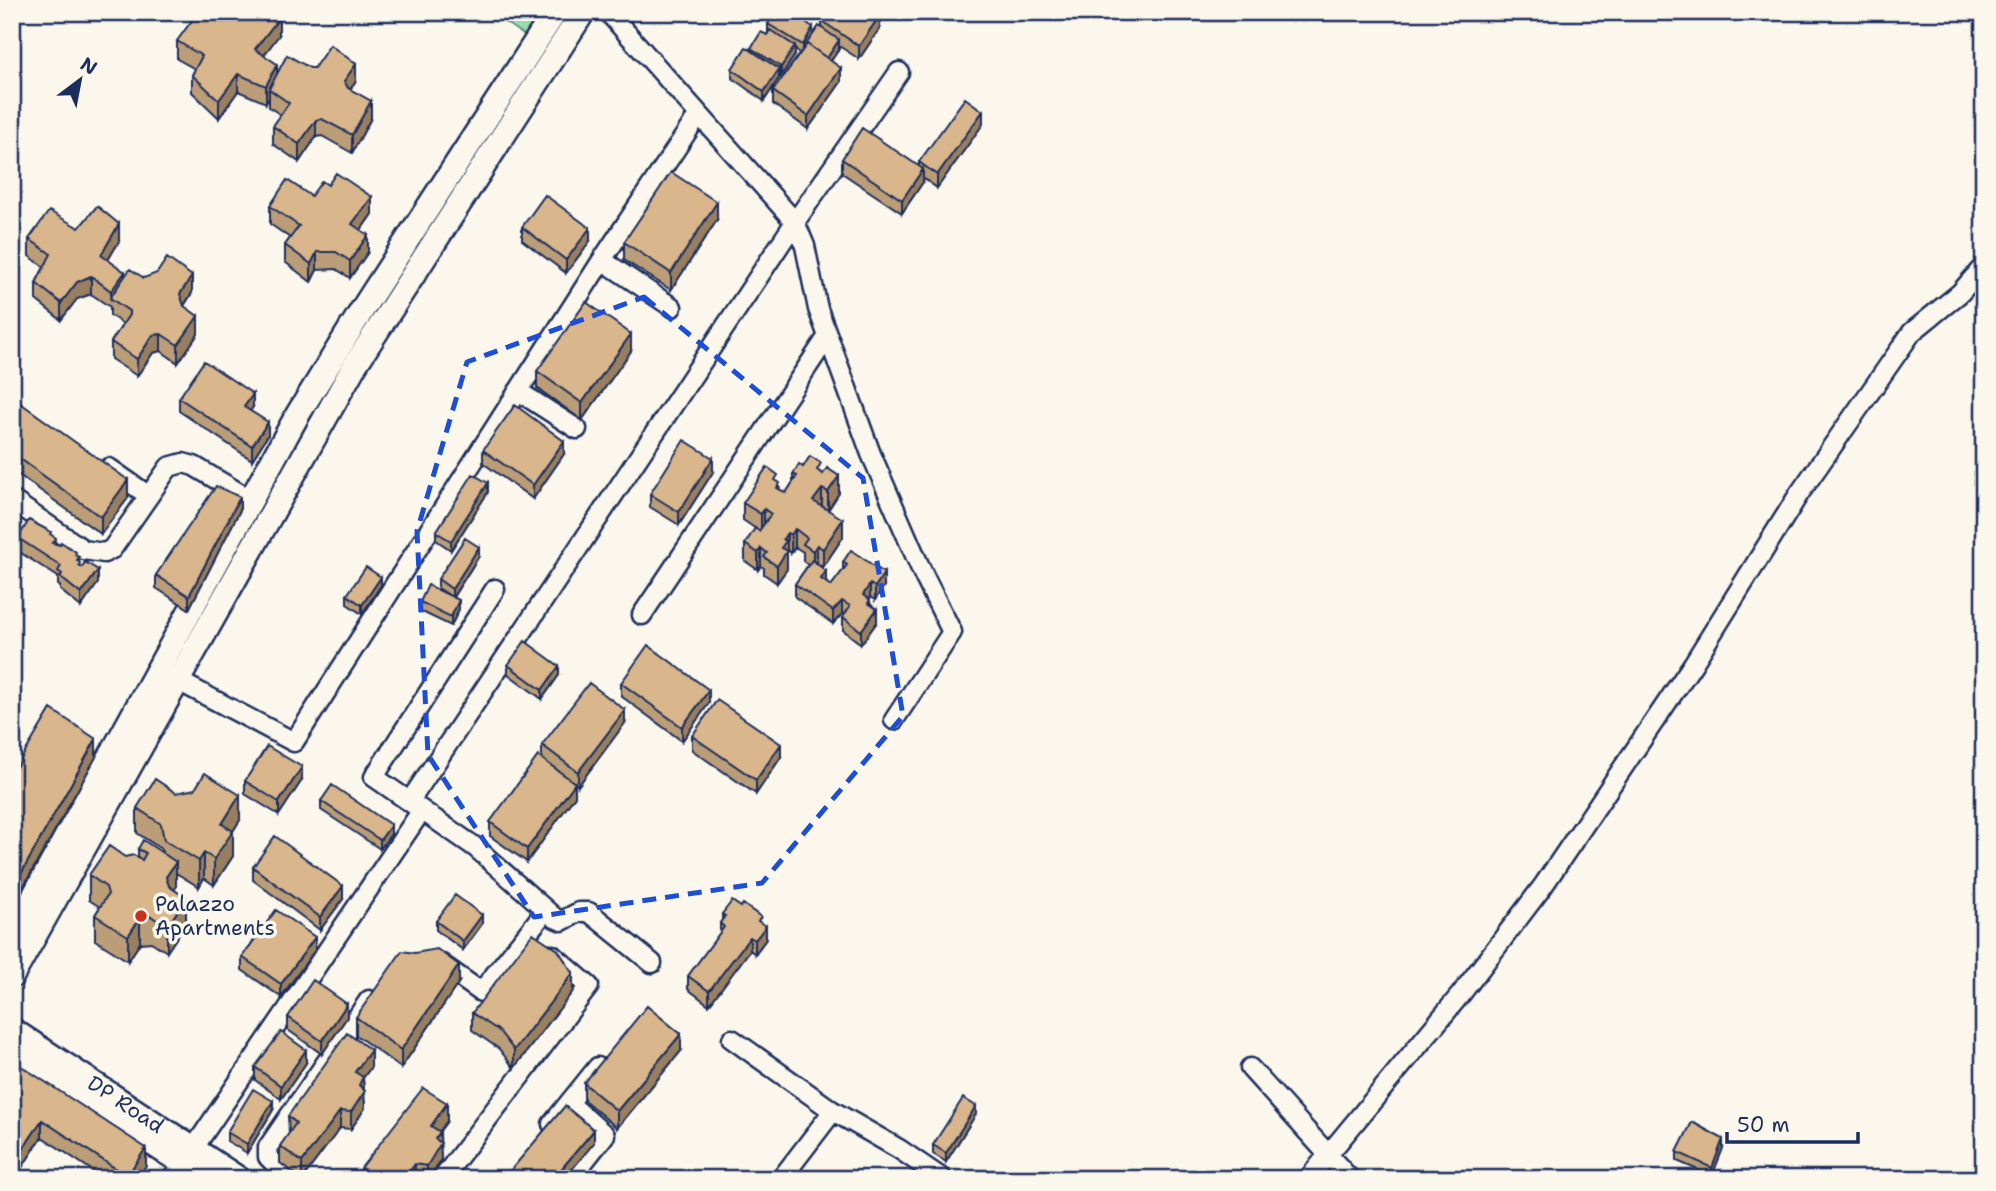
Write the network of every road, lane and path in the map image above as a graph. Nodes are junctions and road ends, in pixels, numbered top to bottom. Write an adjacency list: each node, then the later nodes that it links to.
1 (555, 12): 16 (street)
2 (583, 12): 19 (street)
3 (608, 12): 5 (street)
4 (899, 72): 6 (street)
5 (699, 114): 6 (street); 7 (street)
6 (795, 222): 10 (street); 21 (street)
7 (602, 260): 9 (street); 11 (street)
8 (1984, 266): 37 (street)
9 (672, 307)
10 (828, 335): 18 (street); 20 (street)
11 (518, 391): 12 (street); 19 (street)
12 (577, 429)
13 (92, 456): 14 (street)
14 (149, 496): 15 (street); 16 (street)
15 (12, 500)
16 (251, 500): 19 (street)
17 (495, 589): 21 (street)
18 (642, 615)
19 (169, 676): 24 (street); 27 (street)
20 (894, 720)
21 (416, 806): 22 (street); 38 (street)
22 (546, 910): 23 (street); 26 (street)
23 (527, 934): 25 (street); 42 (street)
24 (12, 936)
25 (428, 954)
26 (653, 962)
27 (12, 976)
28 (381, 984): 41 (street)
29 (12, 1030): 38 (street, DP Road)
30 (732, 1040): 35 (street)
31 (611, 1052): 34 (street)
32 (12, 1054): 38 (street, DP Road)
33 (1250, 1068): 37 (street)
34 (569, 1103): 36 (street); 43 (street)
35 (833, 1111): 44 (street); 45 (street)
36 (543, 1136)
37 (1328, 1155): 46 (street); 47 (street)
38 (184, 1164): 39 (street, DP Road); 40 (street, DP Road)
39 (208, 1179)
40 (239, 1179)
41 (295, 1179)
42 (442, 1179)
43 (570, 1179)
44 (781, 1179)
45 (943, 1179)
46 (1308, 1179)
47 (1350, 1179)

